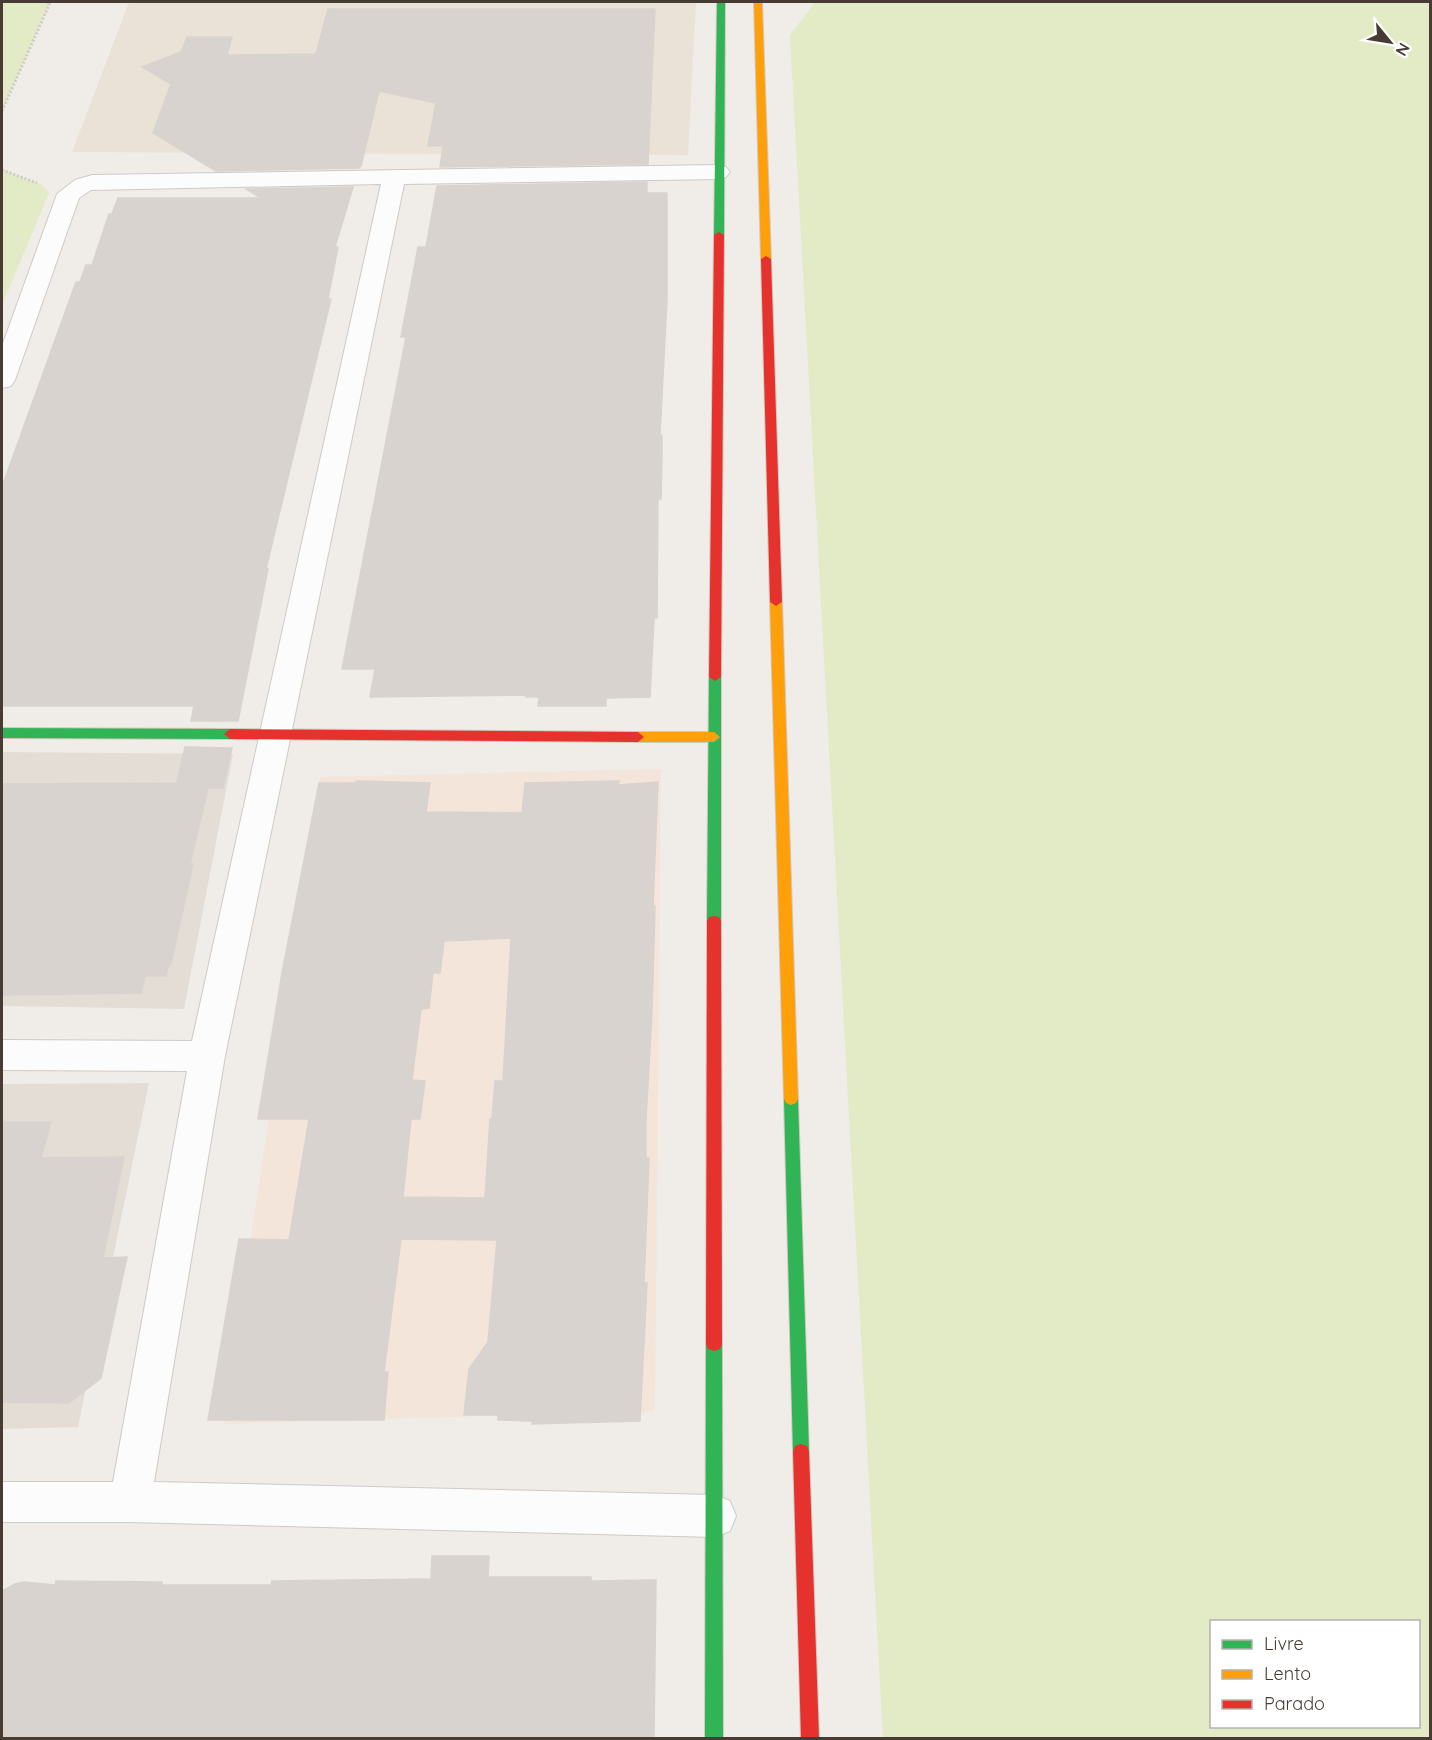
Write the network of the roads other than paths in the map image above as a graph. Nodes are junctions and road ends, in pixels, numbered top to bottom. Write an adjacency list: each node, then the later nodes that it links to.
1 (722, 2): 3 (street)
2 (758, 2): 15 (street)
3 (718, 172): 4 (street); 8 (street)
4 (394, 177): 5 (street); 6 (street)
5 (2, 380)
6 (276, 732): 7 (street); 8 (street); 10 (street)
7 (2, 733)
8 (714, 737): 13 (street)
9 (2, 1055): 10 (street)
10 (207, 1056): 12 (street)
11 (2, 1502): 12 (street)
12 (130, 1502): 13 (street)
13 (715, 1516): 14 (street)
14 (714, 1738)
15 (810, 1738)

